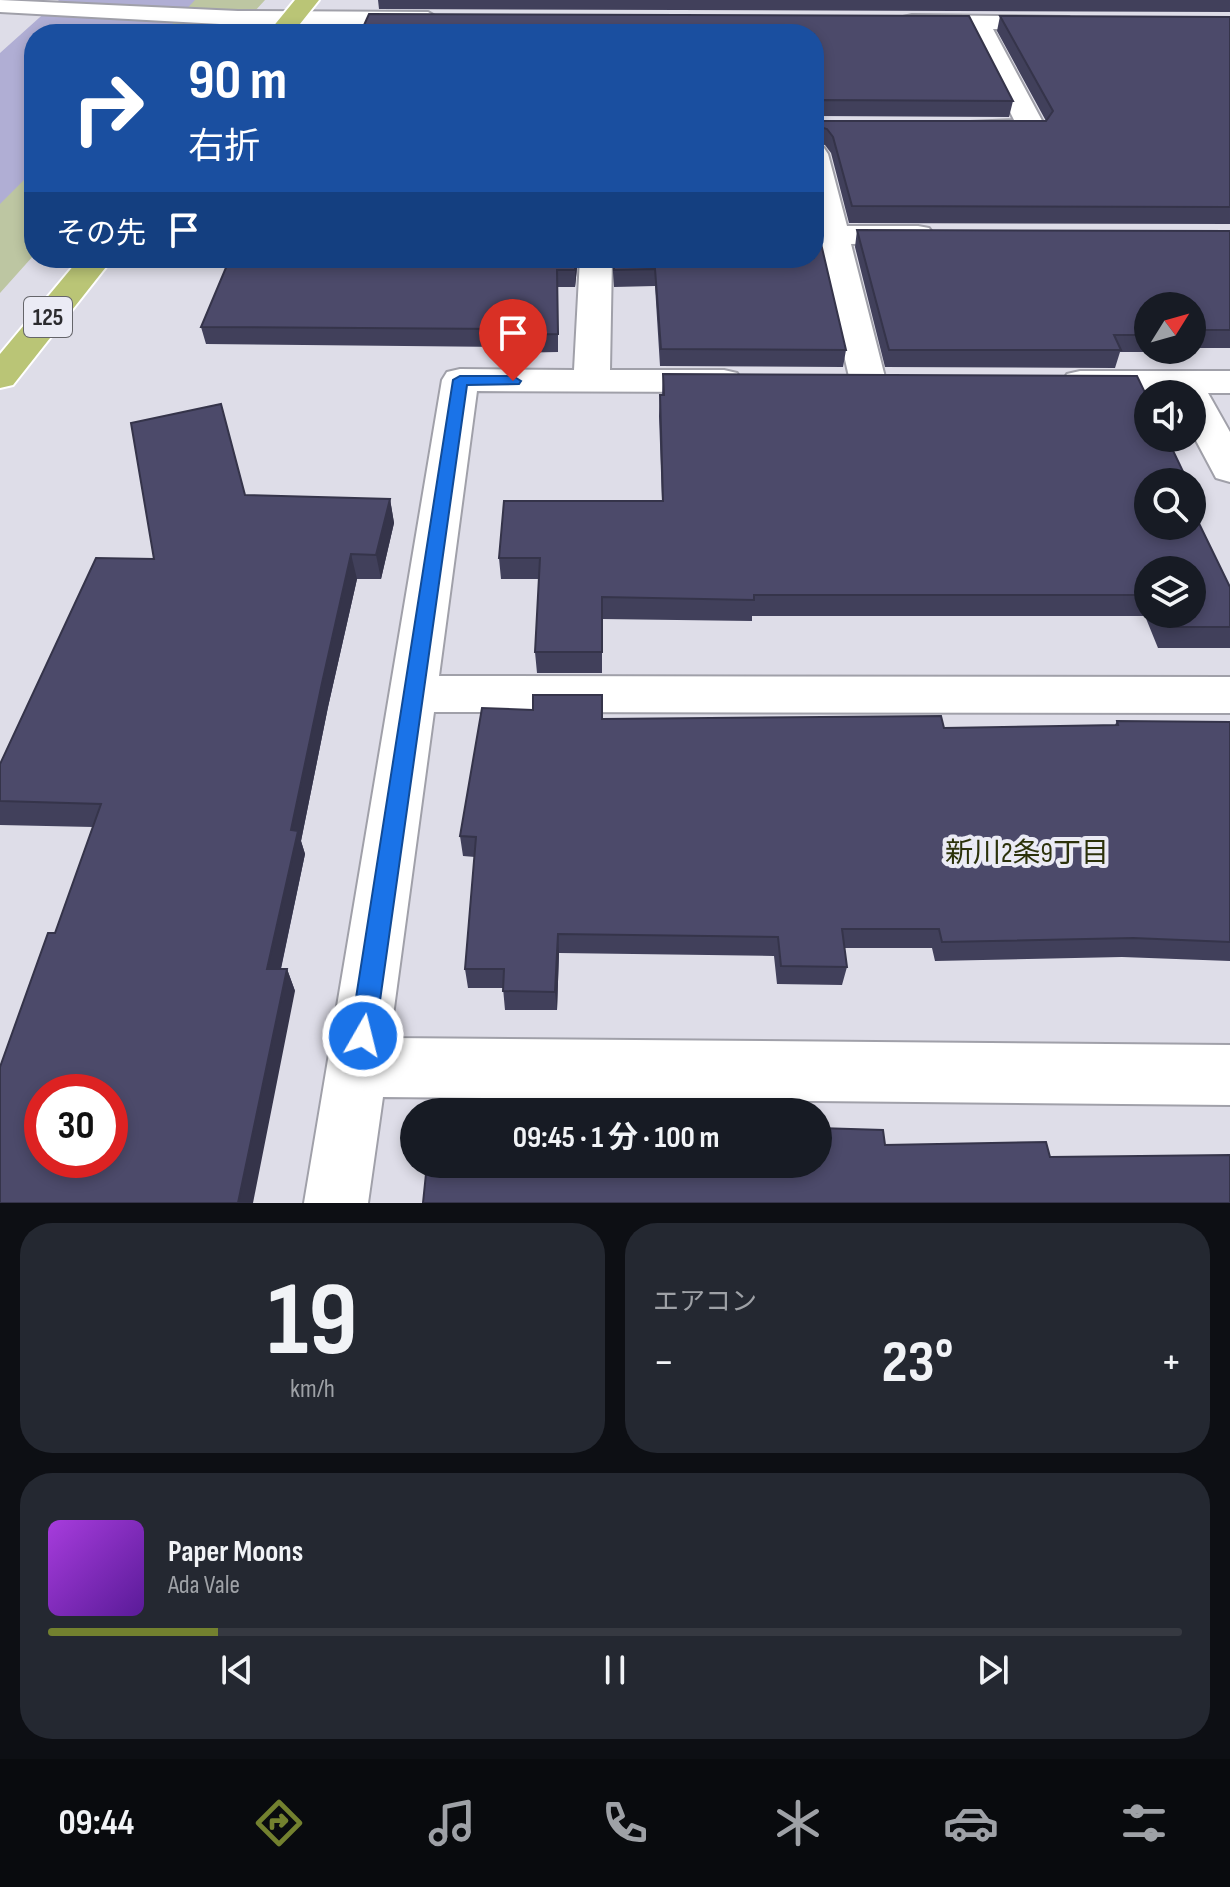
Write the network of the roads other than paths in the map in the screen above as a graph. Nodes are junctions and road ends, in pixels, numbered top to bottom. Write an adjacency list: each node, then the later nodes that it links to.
1 (0, 5): 2 (street)
2 (293, 17): 3 (street)
3 (456, 19)
4 (888, 22): 5 (street)
5 (977, 22): 6 (street); 7 (street)
6 (1088, 22)
7 (954, 128)
8 (824, 199): 9 (street)
9 (832, 235): 10 (street); 17 (street)
10 (944, 235)
11 (89, 268): 13 (main road, 125)
12 (596, 268): 14 (street)
13 (0, 377)
14 (592, 381): 15 (street); 25 (street)
15 (761, 381)
16 (822, 381): 17 (street)
17 (868, 381): 18 (street)
18 (915, 381)
19 (1042, 381): 21 (street)
20 (1230, 382): 22 (street)
21 (1134, 387)
22 (1206, 387)
23 (1206, 423): 24 (street)
24 (1230, 469)
25 (413, 694): 26 (street); 27 (street)
26 (1230, 695)
27 (358, 1067): 28 (street); 29 (street)
28 (1230, 1075)
29 (336, 1203)

